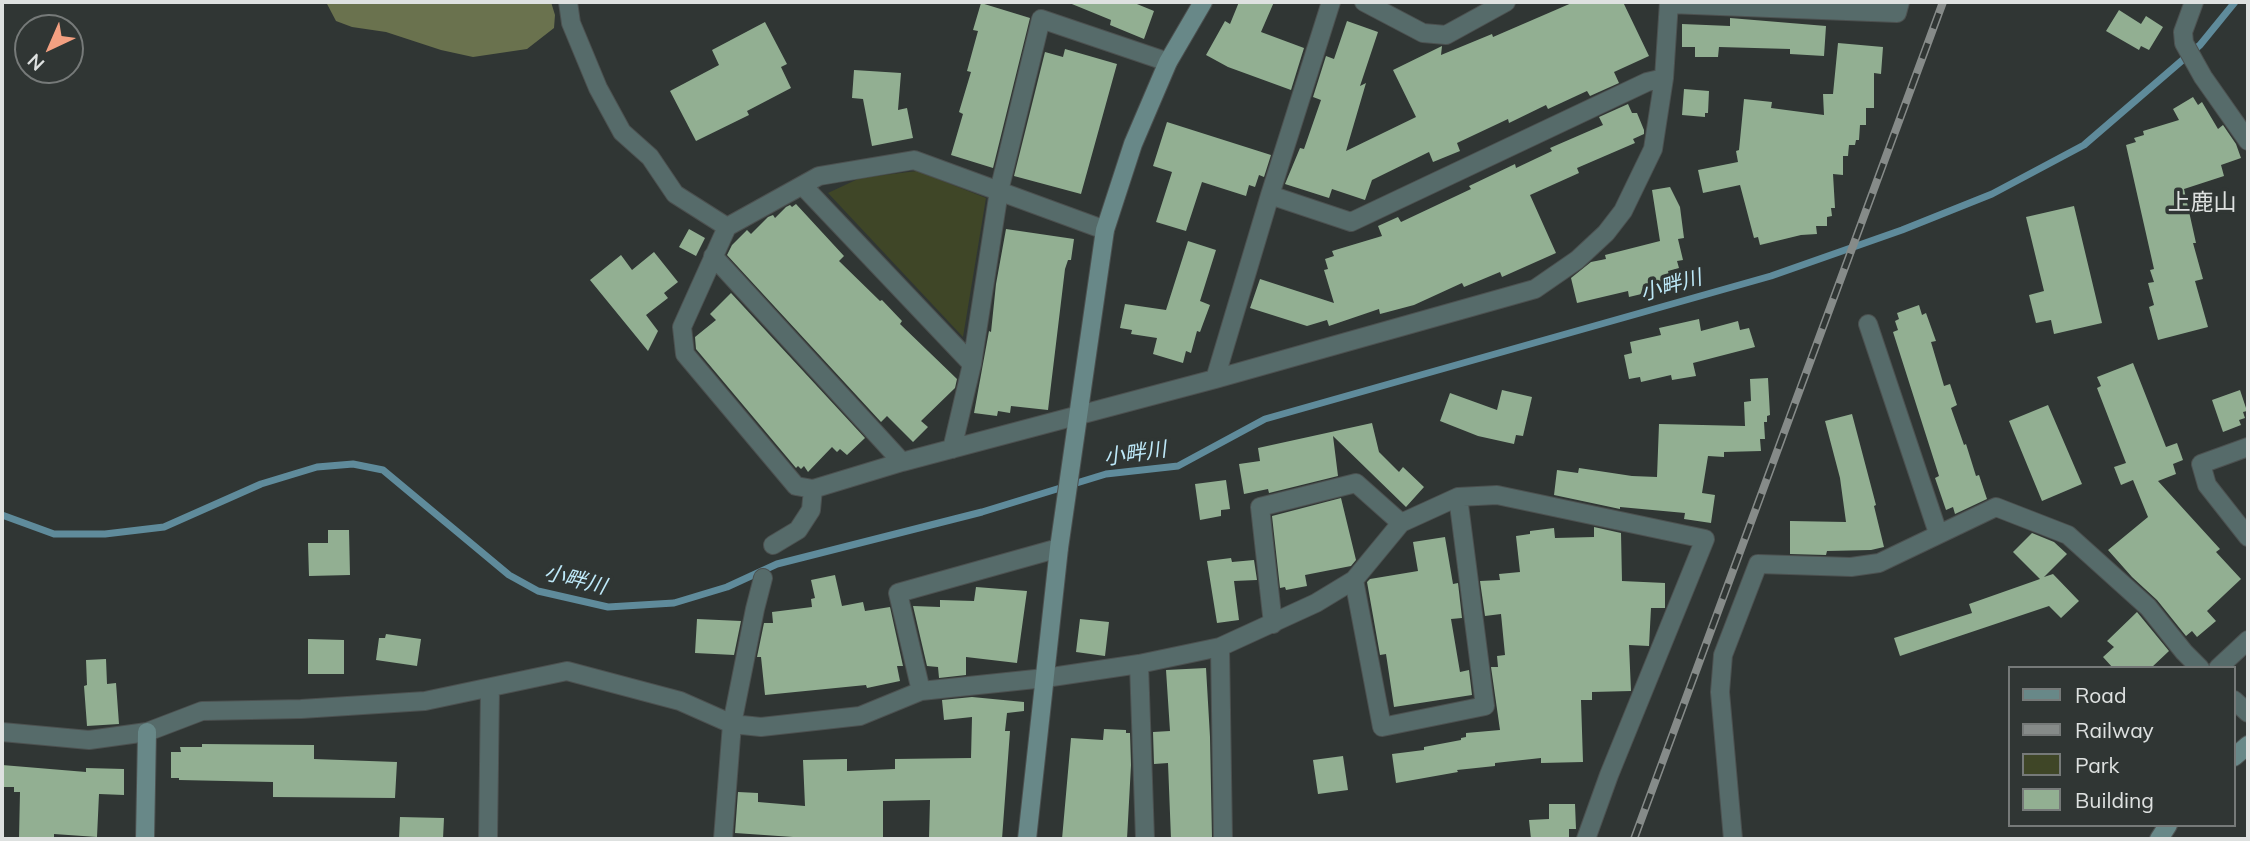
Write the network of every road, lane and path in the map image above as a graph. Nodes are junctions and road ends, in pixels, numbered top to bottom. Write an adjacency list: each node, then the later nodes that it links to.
1 (568, 2): 15 (street)
2 (1203, 2): 9 (street)
3 (1331, 2): 14 (street)
4 (1364, 2): 5 (street)
5 (1506, 2)
6 (1900, 2): 8 (street)
7 (2194, 2): 11 (street)
8 (1669, 3): 10 (street)
9 (1168, 62): 13 (street); 16 (street)
10 (1664, 78): 14 (street); 20 (street)
11 (2248, 141)
12 (803, 186): 13 (street); 15 (street); 19 (street)
13 (999, 191): 16 (street); 19 (street)
14 (1270, 195): 20 (street)
15 (727, 227): 17 (street)
16 (1105, 230): 21 (street)
17 (713, 256): 24 (street); 25 (street)
18 (1868, 324): 28 (street)
19 (972, 364): 23 (street)
20 (1215, 379): 21 (street)
21 (1077, 422): 23 (street); 30 (street)
22 (2248, 447): 29 (street)
23 (952, 449): 24 (street)
24 (902, 462): 25 (street)
25 (813, 489): 31 (street)
26 (1458, 497): 27 (street); 33 (street); 52 (street)
27 (1401, 523): 33 (street); 34 (street)
28 (1938, 533): 38 (street); 53 (street)
29 (2248, 537)
30 (1060, 540): 40 (street); 42 (street)
31 (773, 545)
32 (763, 578): 43 (street)
33 (1354, 580): 34 (street)
34 (1273, 624): 36 (street)
35 (2248, 640): 39 (street)
36 (1220, 647): 37 (street); 51 (street)
37 (1139, 663): 40 (street); 50 (street)
38 (2198, 666)
39 (2220, 666)
40 (1045, 678): 42 (street); 49 (street)
41 (490, 689): 43 (street); 45 (street); 47 (street)
42 (920, 691): 43 (street)
43 (732, 724): 48 (street)
44 (2, 732): 45 (street)
45 (147, 732): 46 (street)
46 (145, 839)
47 (488, 839)
48 (723, 839)
49 (1027, 839)
50 (1145, 839)
51 (1223, 839)
52 (1586, 839)
53 (1733, 839)

